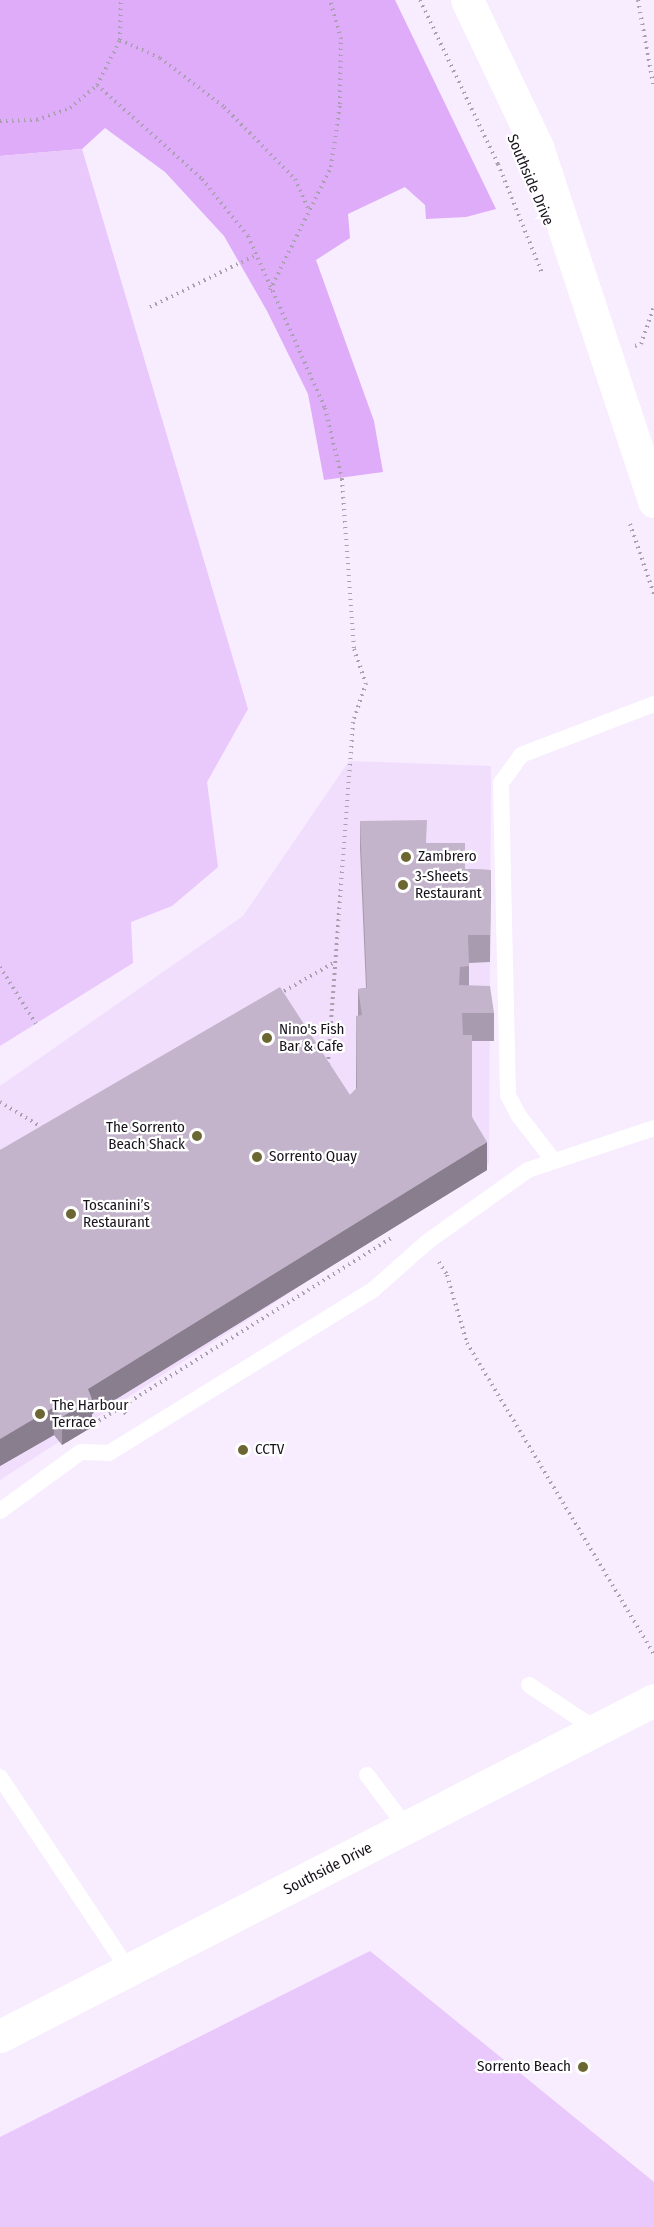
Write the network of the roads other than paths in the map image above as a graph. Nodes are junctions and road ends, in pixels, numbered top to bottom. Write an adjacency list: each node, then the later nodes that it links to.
1 (446, 0): 3 (street, Southside Drive)
2 (468, 0): 3 (street, Southside Drive)
3 (607, 364): 4 (street, Southside Drive)
4 (641, 509)
5 (654, 704): 7 (lane)
6 (654, 1128): 7 (lane)
7 (553, 1160): 8 (lane)
8 (0, 1511)
9 (529, 1685): 11 (lane)
10 (654, 1700): 11 (street, Southside Drive)
11 (597, 1730): 14 (street, Southside Drive)
12 (367, 1775): 14 (lane)
13 (1, 1781): 15 (lane)
14 (407, 1828): 15 (street, Southside Drive)
15 (130, 1972): 16 (street, Southside Drive)
16 (0, 2036)

